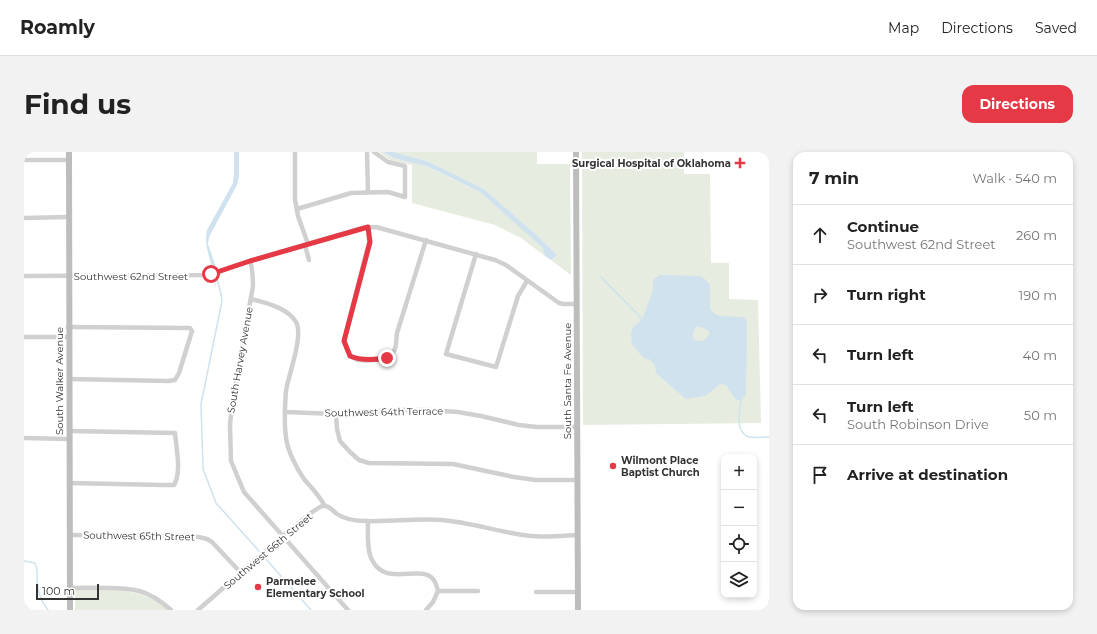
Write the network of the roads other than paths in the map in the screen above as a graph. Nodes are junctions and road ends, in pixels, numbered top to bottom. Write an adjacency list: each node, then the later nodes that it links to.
1 (69, 152): 7 (main road, South Walker Avenue)
2 (295, 152): 9 (street)
3 (367, 152): 8 (street)
4 (374, 152): 8 (street)
5 (576, 152): 22 (main road, South Santa Fe Avenue)
6 (24, 160): 7 (street)
7 (69, 160): 10 (main road, South Walker Avenue)
8 (368, 192): 9 (street)
9 (297, 210): 14 (street)
10 (68, 217): 11 (street); 19 (main road, South Walker Avenue)
11 (24, 218)
12 (368, 227): 13 (street, Southwest 62nd Street); 13 (street); 14 (street, Southwest 62nd Street)
13 (426, 240): 15 (street, Southwest 62nd Street)
14 (306, 245): 16 (street); 17 (street, Southwest 62nd Street)
15 (476, 254): 20 (street, Southwest 62nd Street); 20 (street)
16 (308, 260)
17 (250, 261): 19 (street, Southwest 62nd Street); 21 (street, South Harvey Avenue)
18 (24, 276): 19 (street, Southwest 62nd Street)
19 (69, 276): 23 (main road, South Walker Avenue)
20 (527, 281): 22 (street, Southwest 62nd Street)
21 (251, 299): 27 (street); 38 (street, South Harvey Avenue)
22 (577, 304): 29 (main road, South Santa Fe Avenue)
23 (68, 327): 25 (main road, South Walker Avenue); 26 (street)
24 (24, 337): 25 (street)
25 (68, 337): 26 (main road, South Walker Avenue)
26 (69, 379): 30 (main road, South Walker Avenue)
27 (285, 412): 28 (street, Southwest 64th Terrace); 35 (street)
28 (336, 414): 29 (street, Southwest 64th Terrace); 33 (street)
29 (577, 427): 33 (main road, South Santa Fe Avenue)
30 (69, 431): 32 (main road, South Walker Avenue); 34 (street)
31 (24, 438): 32 (street)
32 (69, 438): 34 (main road, South Walker Avenue)
33 (577, 480): 39 (main road, South Santa Fe Avenue)
34 (69, 483): 37 (main road, South Walker Avenue)
35 (325, 506): 36 (street); 38 (street, Southwest 66th Street)
36 (368, 521): 39 (street); 42 (street)
37 (70, 535): 40 (street, Southwest 65th Street); 41 (main road, South Walker Avenue)
38 (283, 536): 40 (street, Southwest 66th Street); 49 (street, South Harvey Avenue)
39 (577, 536): 45 (main road, South Santa Fe Avenue)
40 (240, 573): 48 (street, Southwest 66th Street)
41 (70, 588): 46 (main road, South Walker Avenue); 47 (street)
42 (438, 591): 43 (street); 50 (street)
43 (478, 591)
44 (536, 592): 45 (street)
45 (578, 592): 51 (main road, South Santa Fe Avenue)
46 (70, 610)
47 (171, 610)
48 (198, 610)
49 (348, 610)
50 (426, 610)
51 (578, 610)

